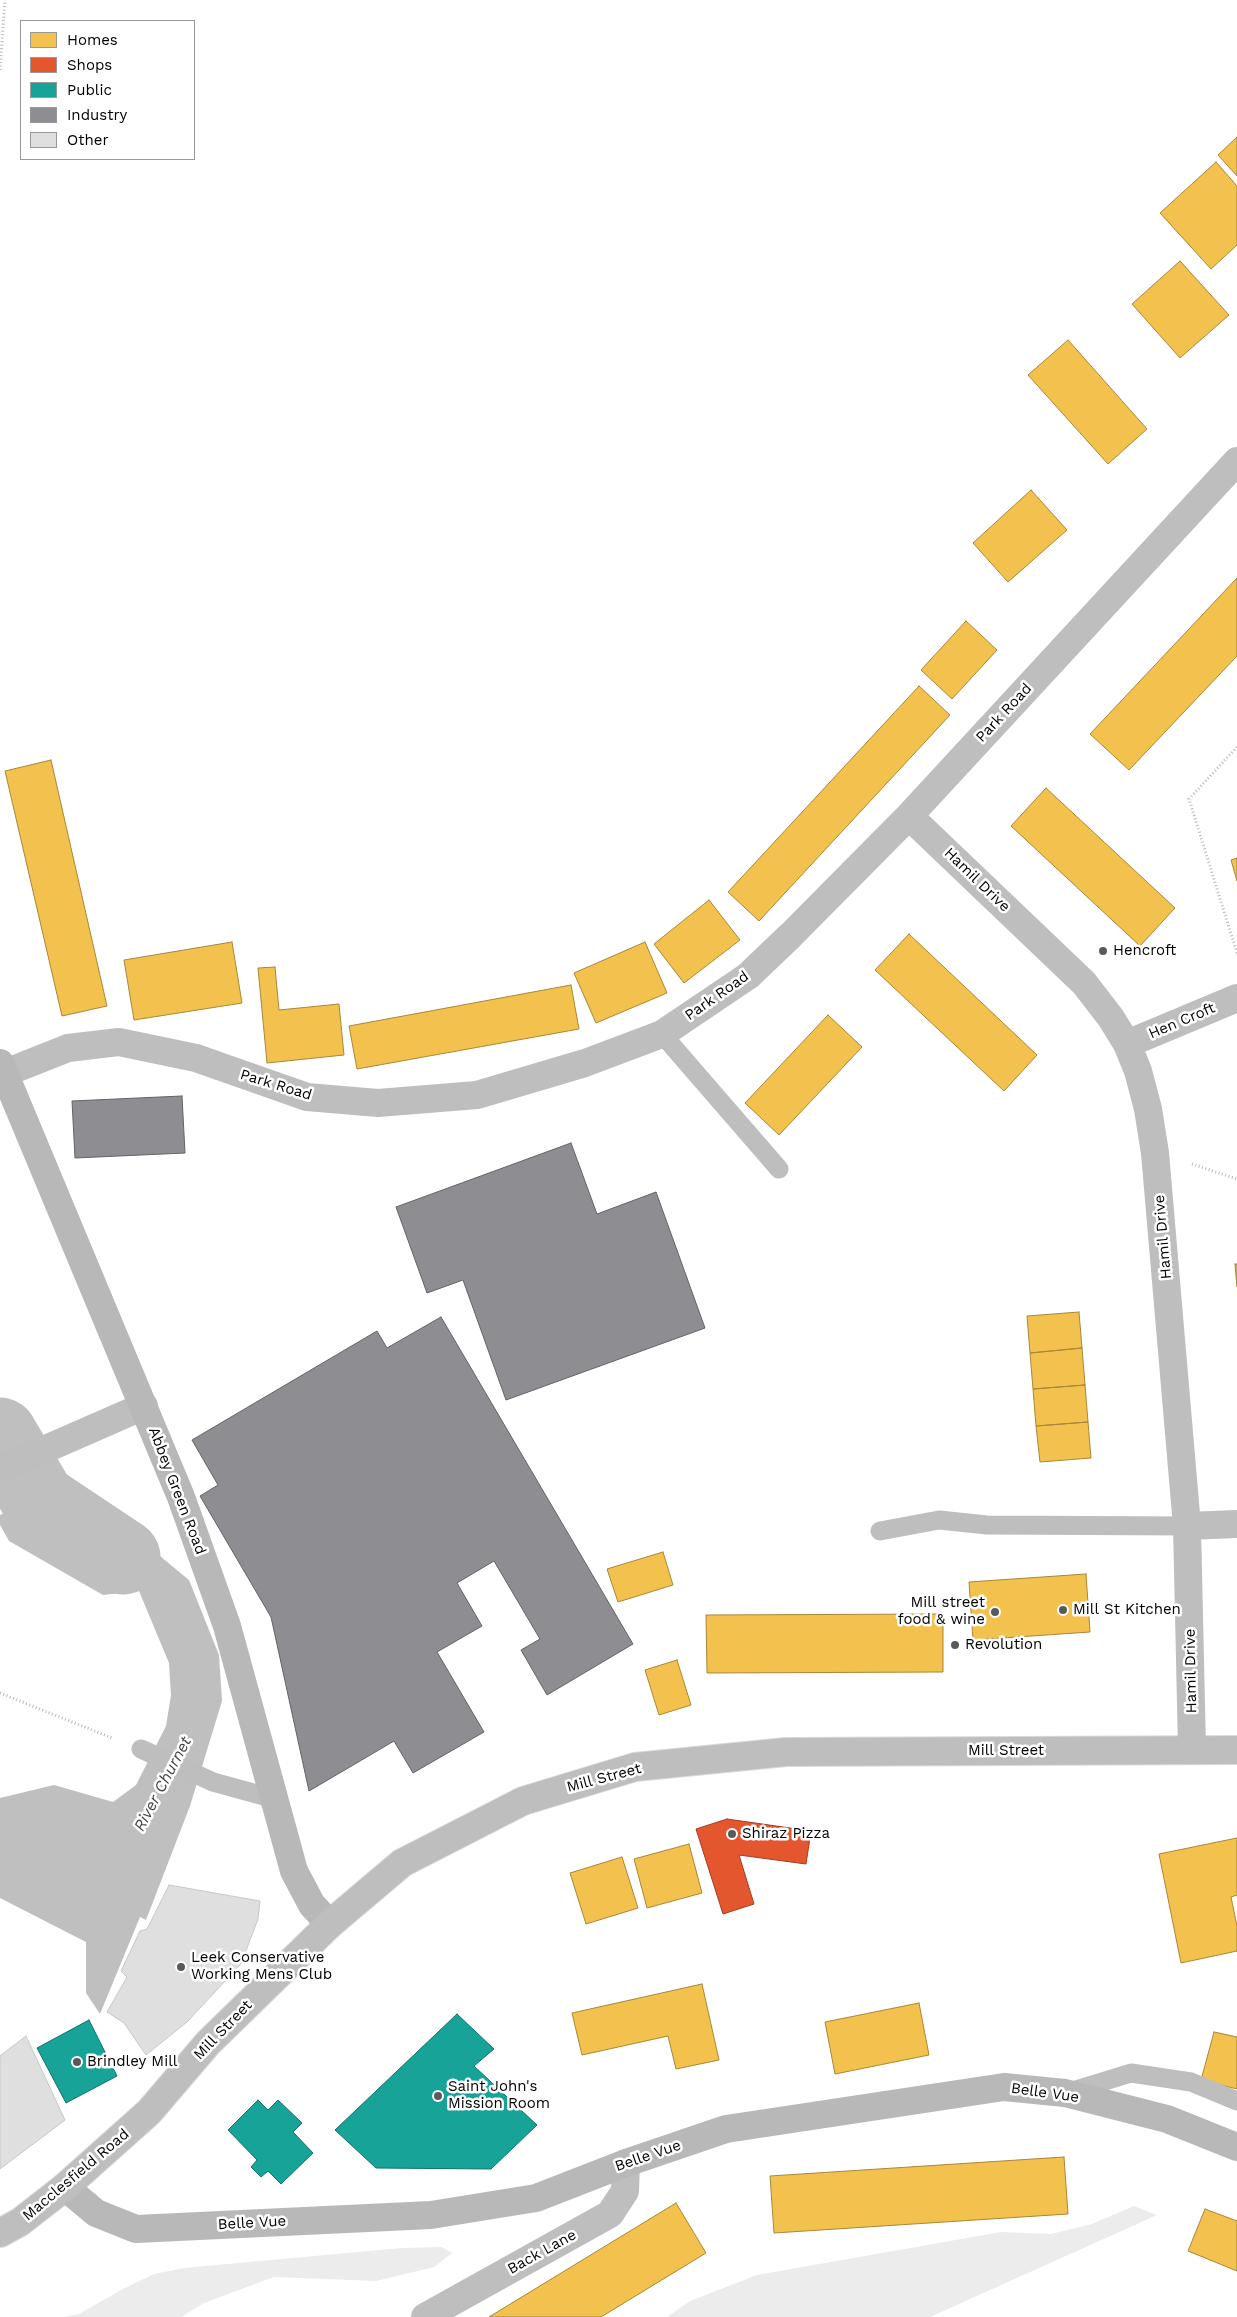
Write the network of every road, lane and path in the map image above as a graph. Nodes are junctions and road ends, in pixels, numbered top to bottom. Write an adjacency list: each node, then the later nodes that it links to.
1 (4, 0): 2 (path)
2 (0, 70)
3 (1237, 461): 5 (main road, Park Road)
4 (1237, 747): 6 (path)
5 (909, 816): 8 (main road, Park Road); 9 (main road, Hamil Drive)
6 (1237, 953)
7 (1237, 998): 9 (main road, Hen Croft)
8 (662, 1034): 10 (main road, Park Road); 12 (lane)
9 (1127, 1044): 11 (main road, Hamil Drive)
10 (2, 1068): 14 (street, Abbey Green Road)
11 (1155, 1153): 13 (path); 17 (main road, Hamil Drive)
12 (779, 1169)
13 (1237, 1179)
14 (144, 1406): 15 (main road); 23 (street, Abbey Green Road)
15 (0, 1469)
16 (1237, 1524): 17 (main road)
17 (1188, 1526): 18 (lane); 21 (main road, Hamil Drive)
18 (880, 1531)
19 (0, 1693): 20 (path)
20 (141, 1749): 23 (lane)
21 (1192, 1749): 22 (main road, Mill Street); 24 (main road, Mill Street)
22 (1237, 1750)
23 (275, 1799): 24 (street, Abbey Green Road)
24 (330, 1924): 27 (main road, Mill Street)
25 (1065, 2093): 26 (lane); 28 (street, Belle Vue); 29 (street, Belle Vue)
26 (1237, 2101)
27 (148, 2112): 30 (main road, Macclesfield Road)
28 (1237, 2147)
29 (626, 2163): 30 (street, Belle Vue); 32 (main road, Back Lane)
30 (65, 2187): 31 (main road, Macclesfield Road)
31 (0, 2233)
32 (425, 2317)

